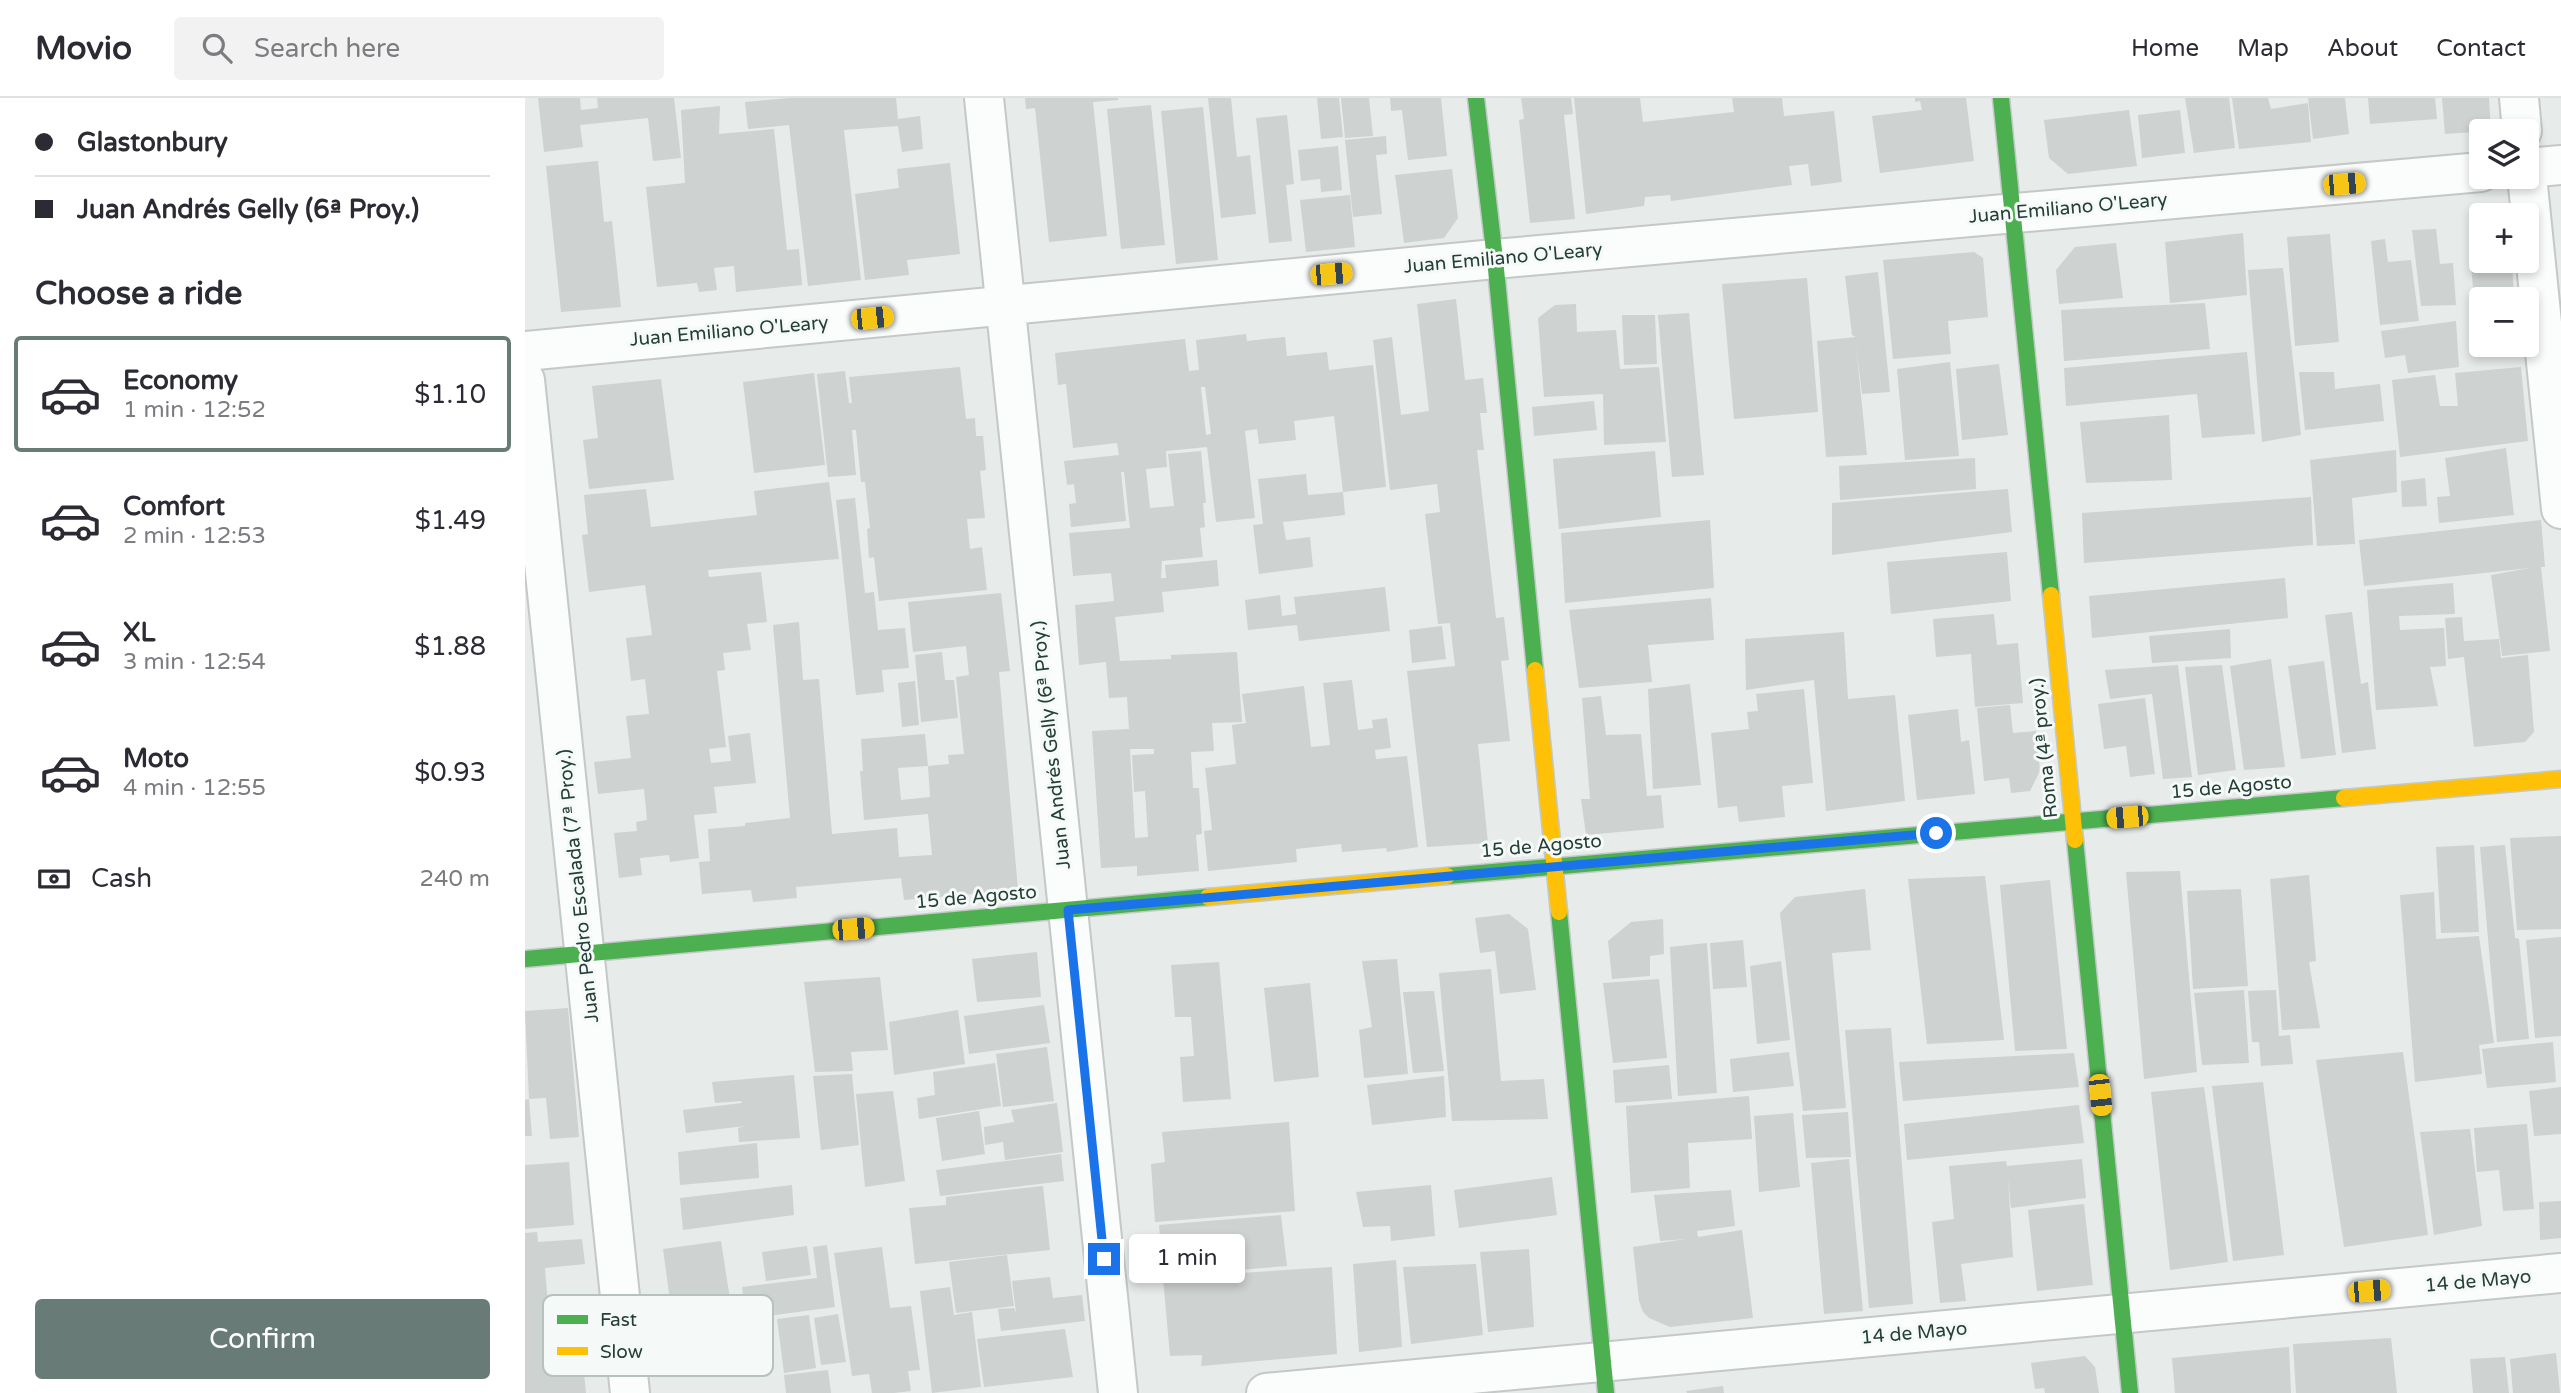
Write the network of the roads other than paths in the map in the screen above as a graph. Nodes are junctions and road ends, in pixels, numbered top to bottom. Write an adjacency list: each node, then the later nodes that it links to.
1 (984, 98): 12 (street, Juan Andrés Gelly (6ª Proy.))
2 (1476, 98): 11 (street)
3 (2001, 98): 10 (street, Roma (4ª proy.))
4 (2519, 98): 5 (street)
5 (2521, 119)
6 (2561, 165): 7 (street)
7 (2539, 167)
8 (2469, 173): 10 (street, Juan Emiliano O'Leary)
9 (2528, 189): 15 (street)
10 (2012, 213): 11 (street, Juan Emiliano O'Leary); 17 (street, Roma (4ª proy.))
11 (1495, 259): 12 (street, Juan Emiliano O'Leary); 18 (street)
12 (1005, 305): 13 (street, Juan Emiliano O'Leary); 19 (street, Juan Andrés Gelly (6ª Proy.))
13 (525, 351)
14 (525, 380): 20 (street, Juan Pedro Escalada (7ª Proy.))
15 (2561, 509)
16 (2561, 779): 17 (street, 15 de Agosto)
17 (2072, 821): 18 (street, 15 de Agosto); 24 (street, Roma (4ª proy.))
18 (1554, 866): 19 (street, 15 de Agosto); 25 (street)
19 (1068, 910): 20 (street, 15 de Agosto); 26 (street, Juan Andrés Gelly (6ª Proy.))
20 (585, 953): 21 (street, 15 de Agosto); 23 (street, Juan Pedro Escalada (7ª Proy.))
21 (525, 959)
22 (2561, 1273): 24 (street, 14 de Mayo)
23 (620, 1295)
24 (2122, 1313): 25 (street, 14 de Mayo); 28 (street, Roma (4ª proy.))
25 (1604, 1377): 27 (street, 14 de Mayo)
26 (1118, 1393)
27 (1266, 1393)
28 (2130, 1393)

